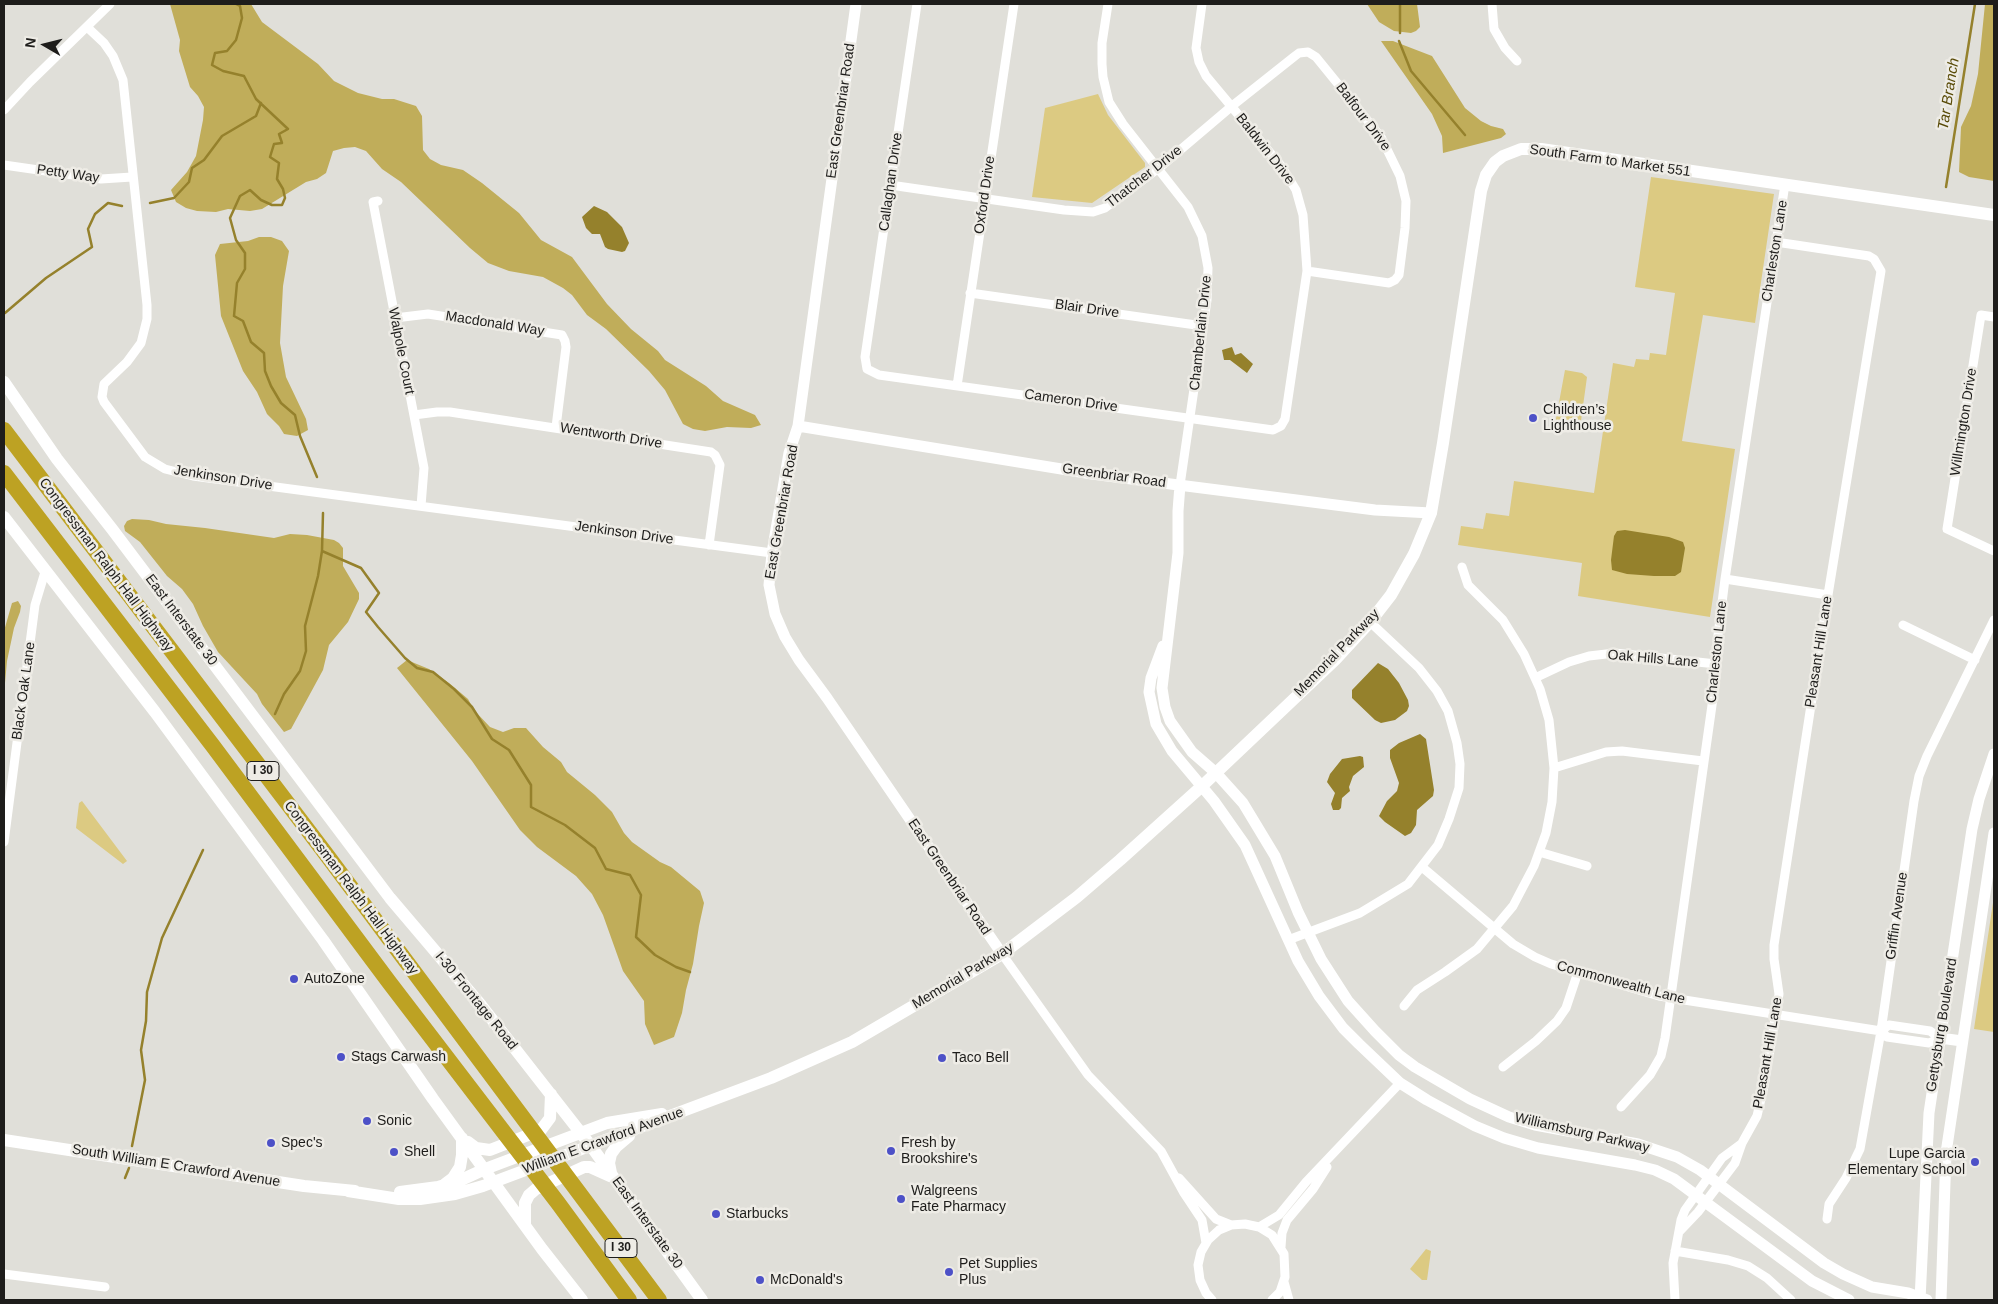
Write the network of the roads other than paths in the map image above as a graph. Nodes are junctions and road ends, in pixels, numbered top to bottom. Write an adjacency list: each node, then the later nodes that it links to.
1 (110, 4): 8 (street)
2 (856, 4): 33 (street, East Greenbriar Road)
3 (917, 4): 17 (street, Callaghan Drive)
4 (1014, 4): 18 (street, Oxford Drive)
5 (1108, 4): 14 (street, Chamberlain Drive)
6 (1202, 4): 11 (street, Baldwin Drive)
7 (1492, 4): 10 (street)
8 (87, 27): 12 (street); 15 (street, Jenkinson Drive)
9 (1308, 52): 11 (street, Thatcher Drive); 22 (street, Balfour Drive)
10 (1517, 61)
11 (1232, 106): 14 (street, Thatcher Drive); 22 (street, Baldwin Drive)
12 (4, 110)
13 (4, 165): 15 (street, Petty Way)
14 (1159, 168): 18 (street, Thatcher Drive); 26 (street, Chamberlain Drive)
15 (132, 177): 38 (street, Jenkinson Drive)
16 (1785, 184): 20 (main road, South Farm to Market 551); 21 (street, Charleston Lane); 39 (main road, South Farm to Market 551)
17 (890, 185): 18 (street, Thatcher Drive); 27 (street, Callaghan Drive)
18 (984, 198): 23 (street, Oxford Drive)
19 (378, 201): 25 (street, Walpole Court)
20 (1994, 215)
21 (1776, 242): 46 (street, Charleston Lane); 47 (street, Pleasant Hill Lane)
22 (1307, 271): 32 (street, Baldwin Drive)
23 (970, 293): 26 (street, Blair Drive); 29 (street, Oxford Drive)
24 (1994, 317): 42 (street, Willmington Drive)
25 (395, 318): 30 (street, Walpole Court); 34 (street, Macdonald Way)
26 (1203, 326): 31 (street, Chamberlain Drive)
27 (864, 361): 29 (street, Cameron Drive)
28 (4, 382): 63 (main road, East Interstate 30)
29 (957, 386): 31 (street, Cameron Drive)
30 (414, 415): 34 (street, Wentworth Drive); 38 (street, Walpole Court)
31 (1191, 418): 32 (street, Cameron Drive); 37 (street, Chamberlain Drive)
32 (1283, 423)
33 (798, 426): 37 (street, Greenbriar Road); 43 (street, East Greenbriar Road)
34 (556, 427): 41 (street, Wentworth Drive)
35 (4, 430): 118 (highway, Congressman Ralph Hall Highway / I 30)
36 (4, 473): 117 (highway, Congressman Ralph Hall Highway / I 30)
37 (1180, 485): 39 (street, Greenbriar Road); 51 (street, Chamberlain Drive)
38 (421, 506): 41 (street, Jenkinson Drive)
39 (1431, 513): 49 (main road, Memorial Parkway)
40 (4, 517): 45 (main road)
41 (709, 545): 43 (street, Jenkinson Drive)
42 (1994, 551)
43 (772, 553): 69 (street, East Greenbriar Road)
44 (1462, 568): 54 (street)
45 (45, 572): 61 (street, Black Oak Lane); 86 (main road)
46 (1725, 579): 47 (street); 53 (street, Charleston Lane)
47 (1828, 595): 73 (street, Pleasant Hill Lane)
48 (1994, 620): 52 (street, Griffin Avenue)
49 (1370, 622): 58 (main road, Memorial Parkway); 65 (street)
50 (1903, 625): 52 (street)
51 (1168, 632): 58 (street, Chamberlain Drive); 59 (street, Chamberlain Drive)
52 (1975, 660): 74 (street, Griffin Avenue)
53 (1716, 664): 54 (street, Oak Hills Lane); 56 (street, Charleston Lane)
54 (1535, 678): 57 (street)
55 (1994, 754): 75 (street, Gettysburg Boulevard)
56 (1704, 761): 57 (street); 71 (street, Charleston Lane)
57 (1554, 768): 62 (street)
58 (1216, 773): 59 (main road, Memorial Parkway); 67 (street, Williamsburg Parkway)
59 (1201, 787): 68 (street, Williamsburg Parkway); 69 (main road, Memorial Parkway)
60 (1994, 833): 76 (street, Gettysburg Boulevard)
61 (4, 842)
62 (1539, 852): 64 (street); 66 (street)
63 (359, 858): 80 (main road, I-30 Frontage Road)
64 (1587, 866)
65 (1422, 867): 66 (street, Commonwealth Lane); 67 (street)
66 (1495, 928): 70 (street, Commonwealth Lane); 72 (street)
67 (1308, 933): 68 (street); 77 (street, Williamsburg Parkway)
68 (1288, 940): 79 (street, Williamsburg Parkway)
69 (1002, 954): 82 (main road, Memorial Parkway); 93 (street)
70 (1578, 972): 71 (street, Commonwealth Lane); 78 (street)
71 (1672, 998): 73 (street, Commonwealth Lane); 81 (street, Charleston Lane)
72 (1404, 1006)
73 (1776, 1015): 74 (street, Commonwealth Lane); 89 (street, Pleasant Hill Lane)
74 (1881, 1031): 75 (street, Commonwealth Lane); 102 (street, Griffin Avenue)
75 (1940, 1038): 76 (street); 115 (street, Gettysburg Boulevard)
76 (1962, 1042): 124 (street, Gettysburg Boulevard)
77 (1414, 1067): 79 (street); 83 (street, Williamsburg Parkway)
78 (1503, 1067)
79 (1400, 1083): 87 (street, Williamsburg Parkway); 91 (street)
80 (550, 1094): 85 (main road, I-30 Frontage Road); 86 (main road)
81 (1621, 1107)
82 (689, 1110): 84 (main road, William E Crawford Avenue); 85 (main road, William E Crawford Avenue)
83 (1512, 1118): 87 (street); 95 (street, Williamsburg Parkway)
84 (637, 1129): 90 (main road, William E Crawford Avenue); 94 (main road)
85 (581, 1133): 90 (main road, I-30 Frontage Road); 92 (main road, William E Crawford Avenue)
86 (462, 1138): 92 (main road); 98 (main road)
87 (1504, 1138): 100 (street, Williamsburg Parkway)
88 (4, 1140): 99 (main road, South William E Crawford Avenue)
89 (1742, 1143): 95 (street, Pleasant Hill Lane); 97 (street, Pleasant Hill Lane)
90 (591, 1146): 94 (main road, East Interstate 30); 96 (main road, William E Crawford Avenue)
91 (1336, 1152): 105 (street); 108 (street)
92 (485, 1169): 96 (main road); 98 (main road, William E Crawford Avenue)
93 (1176, 1175): 104 (street); 107 (street)
94 (613, 1176): 103 (main road); 119 (main road, East Interstate 30)
95 (1709, 1176): 97 (street, Williamsburg Parkway); 100 (street, Pleasant Hill Lane)
96 (494, 1182): 99 (main road, William E Crawford Avenue); 103 (main road)
97 (1720, 1184): 101 (street, Pleasant Hill Lane); 115 (street, Williamsburg Parkway)
98 (443, 1186): 99 (main road, William E Crawford Avenue)
99 (348, 1191)
100 (1696, 1194): 101 (street, Williamsburg Parkway); 106 (street, Pleasant Hill Lane)
101 (1706, 1202): 106 (street, Pleasant Hill Lane); 123 (street, Williamsburg Parkway)
102 (1827, 1219)
103 (525, 1224): 116 (main road)
104 (1231, 1225): 105 (street); 107 (street)
105 (1260, 1227): 108 (street)
106 (1679, 1232): 109 (street, Pleasant Hill Lane)
107 (1206, 1243): 113 (street)
108 (1282, 1247): 111 (street)
109 (1675, 1250): 114 (street); 122 (street, Pleasant Hill Lane)
110 (4, 1274): 112 (street)
111 (1284, 1282): 120 (street); 121 (street)
112 (105, 1287)
113 (1208, 1299)
114 (1788, 1299)
115 (1923, 1299)
116 (582, 1300)
117 (629, 1300)
118 (659, 1300)
119 (702, 1300)
120 (1272, 1300)
121 (1289, 1300)
122 (1675, 1300)
123 (1849, 1300)
124 (1942, 1300)

